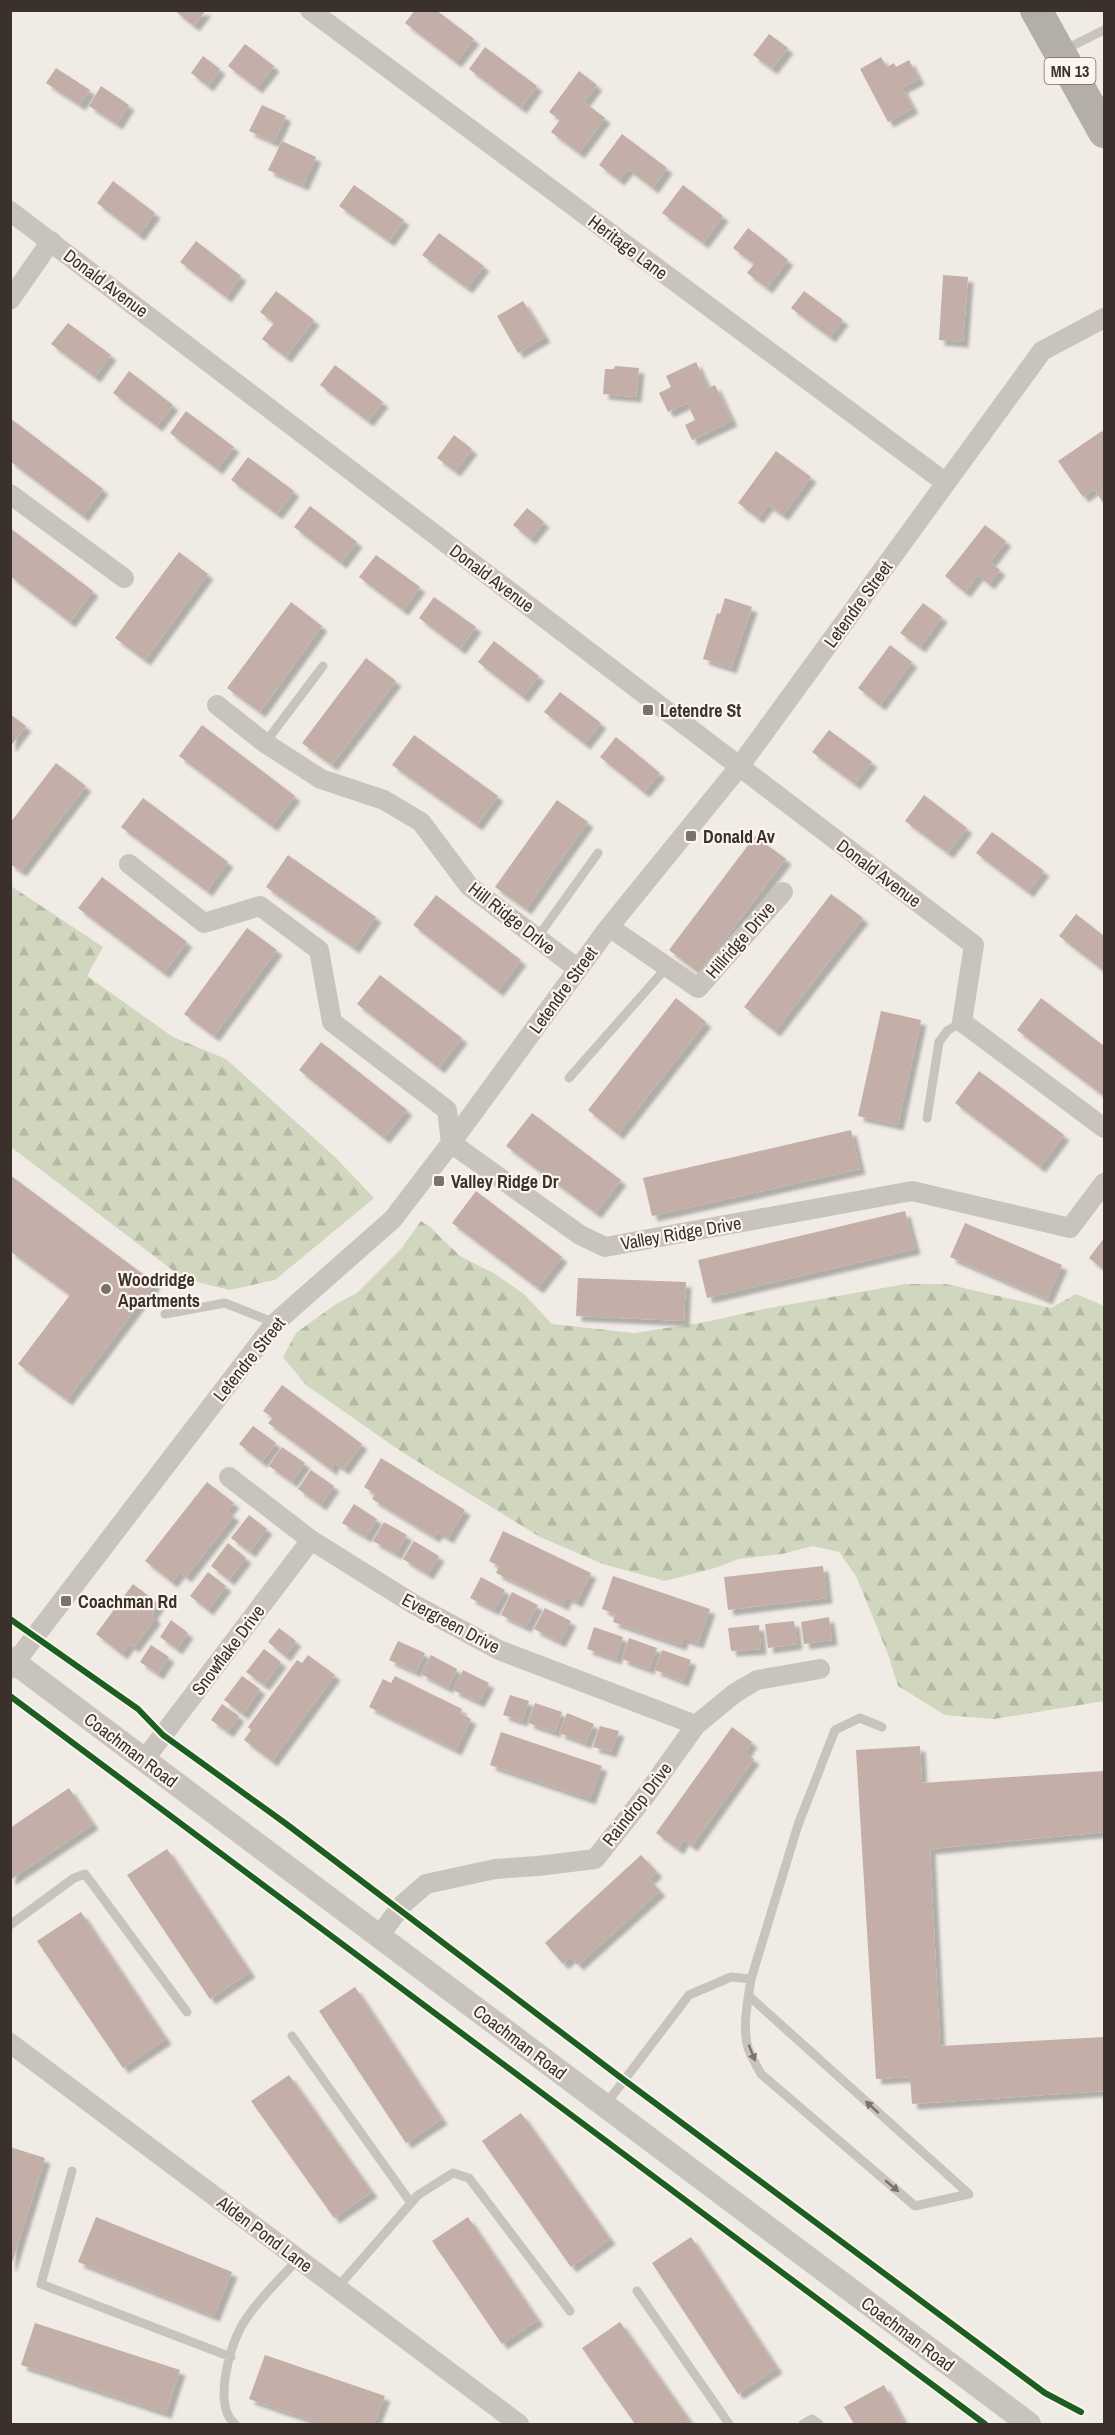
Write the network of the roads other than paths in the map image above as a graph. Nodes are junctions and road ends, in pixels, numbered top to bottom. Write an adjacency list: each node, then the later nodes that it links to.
1 (310, 10): 10 (street, Heritage Lane)
2 (1036, 10): 4 (highway, MN 13)
3 (1104, 30): 4 (lane)
4 (1059, 52): 5 (highway, MN 13)
5 (1104, 132)
6 (10, 211): 7 (street, Donald Avenue)
7 (51, 241): 8 (street); 16 (street, Donald Avenue)
8 (10, 300)
9 (1104, 318): 10 (street, Letendre Street)
10 (946, 483): 16 (street, Letendre Street)
11 (10, 494): 12 (street)
12 (124, 578)
13 (323, 666): 15 (lane)
14 (217, 705): 15 (street, Hill Ridge DrIve)
15 (265, 743): 21 (street, Hill Ridge DrIve)
16 (739, 767): 20 (street, Letendre Street); 24 (street, Donald Avenue)
17 (598, 853): 21 (lane)
18 (129, 864): 28 (street)
19 (783, 892): 22 (street, Hillridge Drive)
20 (609, 927): 22 (street, Hillridge Drive); 23 (street, Letendre Street)
21 (537, 938): 23 (street, Hill Ridge DrIve)
22 (666, 967): 25 (lane)
23 (578, 969): 28 (street, Letendre Street)
24 (962, 1022): 26 (lane); 27 (street)
25 (569, 1078)
26 (927, 1118)
27 (1104, 1128)
28 (451, 1143): 29 (street, Valley Ridge Drive); 31 (street, Letendre Street)
29 (1104, 1183)
30 (165, 1314): 31 (lane)
31 (275, 1323): 34 (street, Letendre Street)
32 (229, 1477): 33 (street, Evergreen Drive)
33 (311, 1540): 36 (street, Evergreen Drive); 38 (street, Snowflake Drive)
34 (12, 1664): 38 (street, Coachman Road)
35 (820, 1669): 36 (street, Raindrop Drive)
36 (696, 1725): 40 (street, Raindrop Drive)
37 (882, 1728): 41 (lane)
38 (144, 1760): 40 (street, Coachman Road)
39 (10, 1924): 43 (lane)
40 (379, 1936): 46 (street, Coachman Road)
41 (751, 1979): 42 (lane); 46 (lane)
42 (749, 1996): 42 (lane, one-way to 42)
43 (187, 2012)
44 (292, 2036): 48 (lane)
45 (10, 2043): 49 (street, Alden Pond Lane)
46 (605, 2106): 59 (street, Coachman Road)
47 (72, 2171): 53 (lane)
48 (411, 2203): 50 (lane); 52 (lane)
49 (298, 2259): 50 (street, Alden Pond Lane); 53 (lane)
50 (337, 2288): 55 (street, Alden Pond Lane)
51 (637, 2291): 56 (lane)
52 (570, 2311)
53 (231, 2357): 54 (lane)
54 (234, 2424)
55 (519, 2424)
56 (729, 2424)
57 (803, 2424): 58 (lane)
58 (819, 2424)
59 (1029, 2424)

